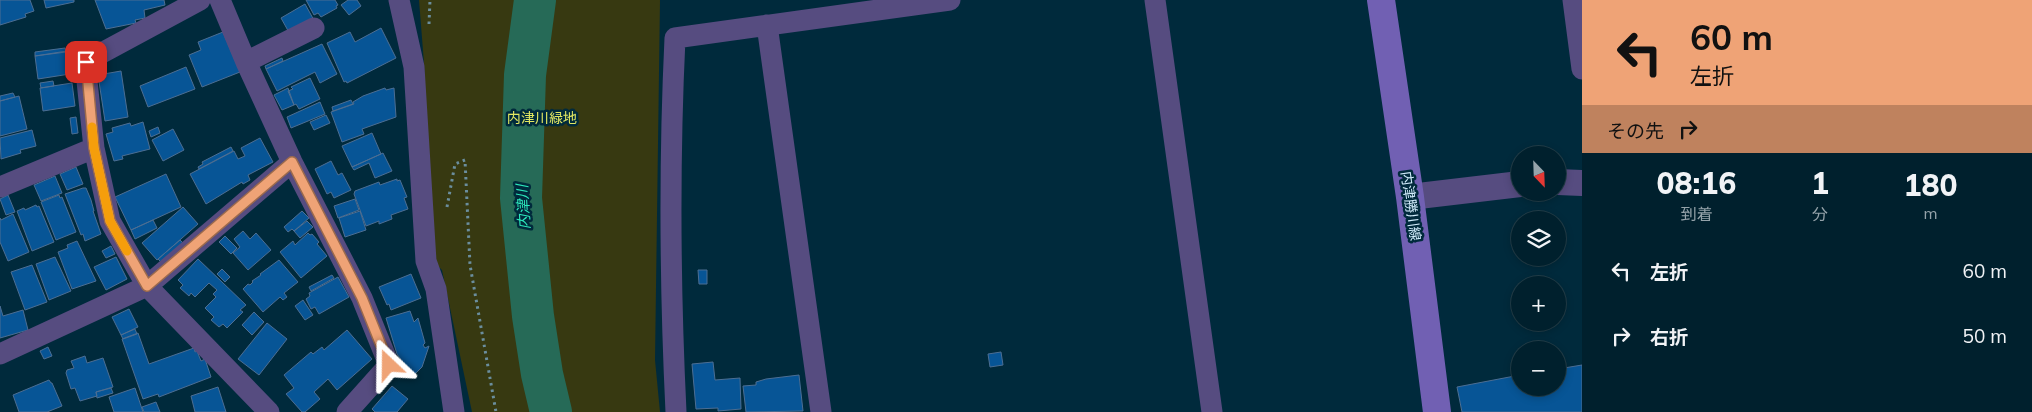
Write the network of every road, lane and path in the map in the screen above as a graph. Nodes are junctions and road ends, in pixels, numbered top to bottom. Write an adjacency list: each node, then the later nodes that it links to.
1 (200, 0): 12 (street)
2 (220, 0): 10 (street)
3 (400, 0): 24 (street)
4 (949, 0): 8 (street)
5 (1155, 0): 28 (street)
6 (1381, 0): 18 (main road, 内津勝川線)
7 (1573, 0): 11 (street)
8 (767, 25): 26 (street); 27 (street)
9 (314, 28): 10 (street)
10 (246, 62): 13 (street)
11 (1582, 69)
12 (94, 148): 17 (street); 20 (street)
13 (292, 162): 20 (street); 23 (street)
14 (1566, 182): 15 (street)
15 (1582, 183)
16 (1511, 185): 18 (street)
17 (0, 187)
18 (1410, 197): 29 (main road, 内津勝川線)
19 (446, 211): 25 (path)
20 (147, 286): 21 (street); 22 (street)
21 (0, 354)
22 (269, 412)
23 (347, 412)
24 (454, 412)
25 (496, 412)
26 (676, 412)
27 (821, 412)
28 (1212, 412)
29 (1437, 412)

